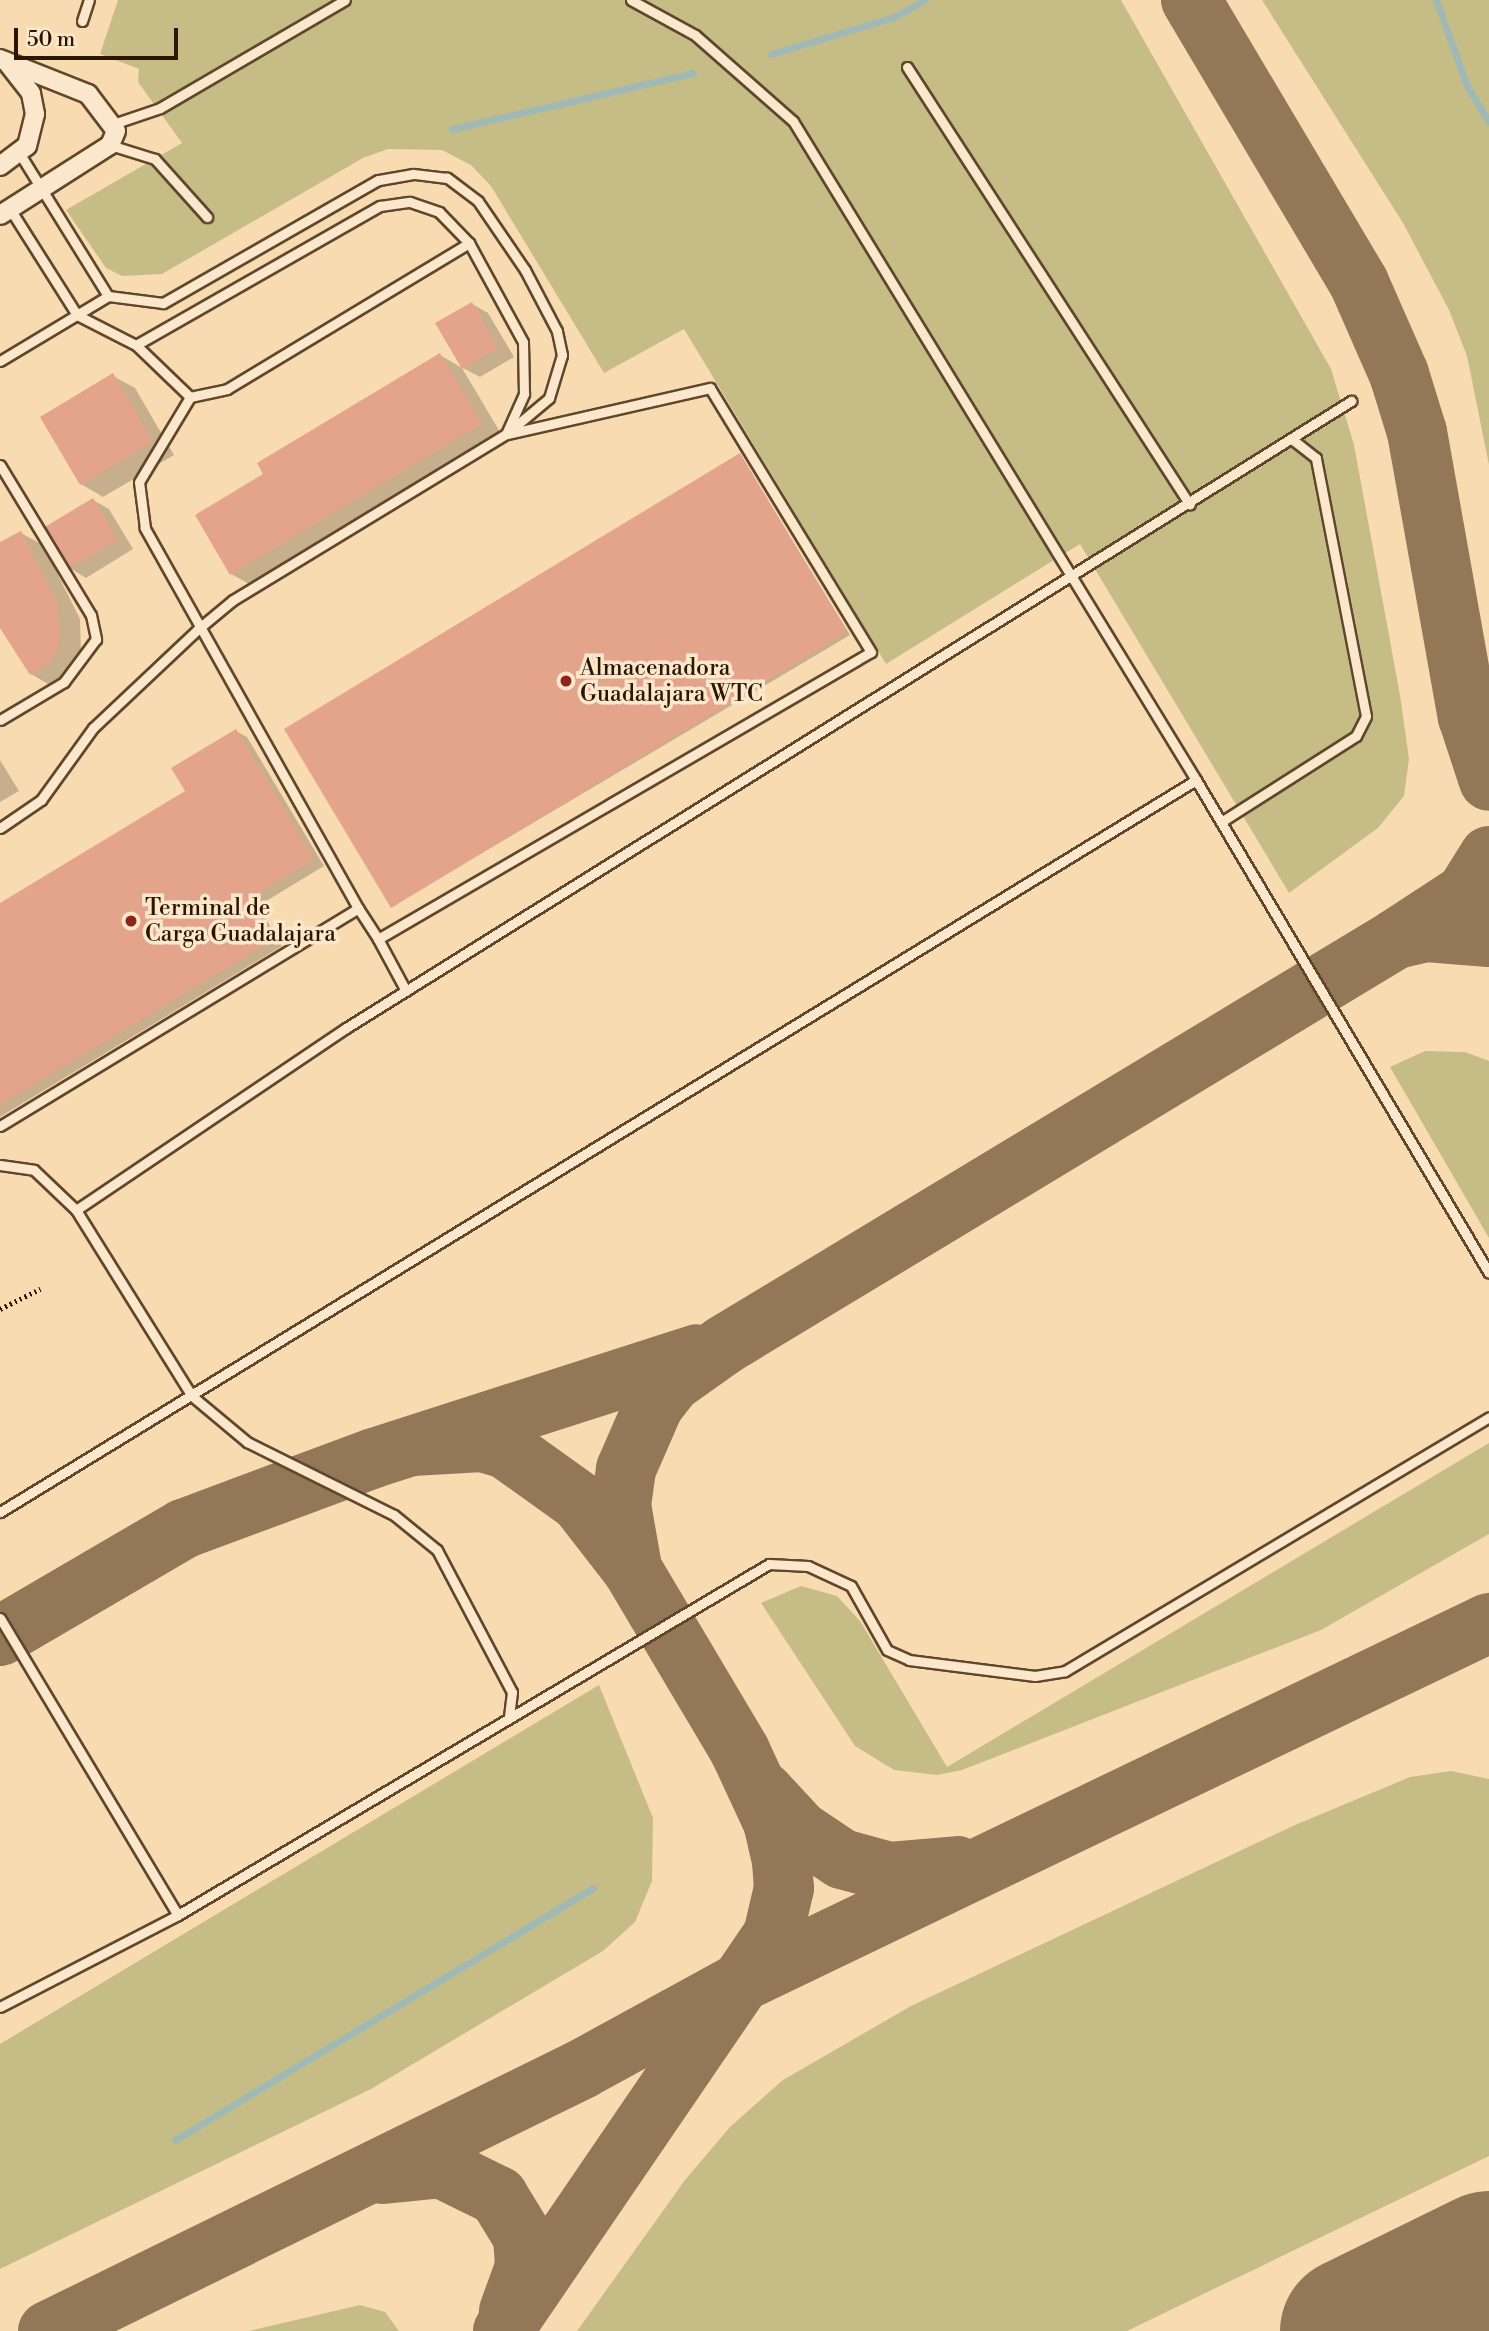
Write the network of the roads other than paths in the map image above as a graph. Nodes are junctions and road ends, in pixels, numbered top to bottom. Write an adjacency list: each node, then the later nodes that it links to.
1 (89, 0): 4 (lane)
2 (345, 0): 7 (lane)
3 (631, 0): 25 (lane)
4 (82, 21)
5 (2, 60): 7 (street); 9 (street)
6 (906, 67): 24 (lane)
7 (116, 123): 8 (street)
8 (110, 145): 11 (street); 13 (lane)
9 (20, 155): 10 (street); 11 (lane)
10 (0, 166)
11 (42, 190): 12 (street); 15 (lane)
12 (5, 212): 16 (lane)
13 (207, 217)
14 (469, 243): 17 (lane); 19 (lane); 21 (lane)
15 (108, 296): 16 (lane); 21 (lane)
16 (77, 315): 17 (lane); 18 (lane)
17 (136, 345): 19 (lane)
18 (0, 361)
19 (190, 397): 26 (lane)
20 (1351, 401): 22 (lane)
21 (506, 434): 26 (lane); 32 (lane)
22 (1292, 439): 24 (lane); 29 (lane)
23 (0, 465): 27 (lane)
24 (1190, 505): 25 (lane)
25 (1071, 574): 28 (lane); 33 (lane)
26 (198, 629): 30 (lane); 31 (lane)
27 (0, 720)
28 (1196, 780): 29 (lane); 38 (lane)
29 (1221, 822): 37 (lane)
30 (0, 828)
31 (358, 908): 32 (lane); 34 (lane)
32 (378, 939): 33 (lane)
33 (406, 991): 36 (lane)
34 (0, 1126)
35 (0, 1165): 36 (lane)
36 (76, 1210): 38 (lane)
37 (1489, 1273)
38 (192, 1396): 40 (lane); 42 (lane)
39 (1489, 1417): 42 (lane)
40 (0, 1512)
41 (0, 1618): 43 (lane)
42 (509, 1718): 43 (lane)
43 (178, 1915): 44 (lane)
44 (0, 2007)

